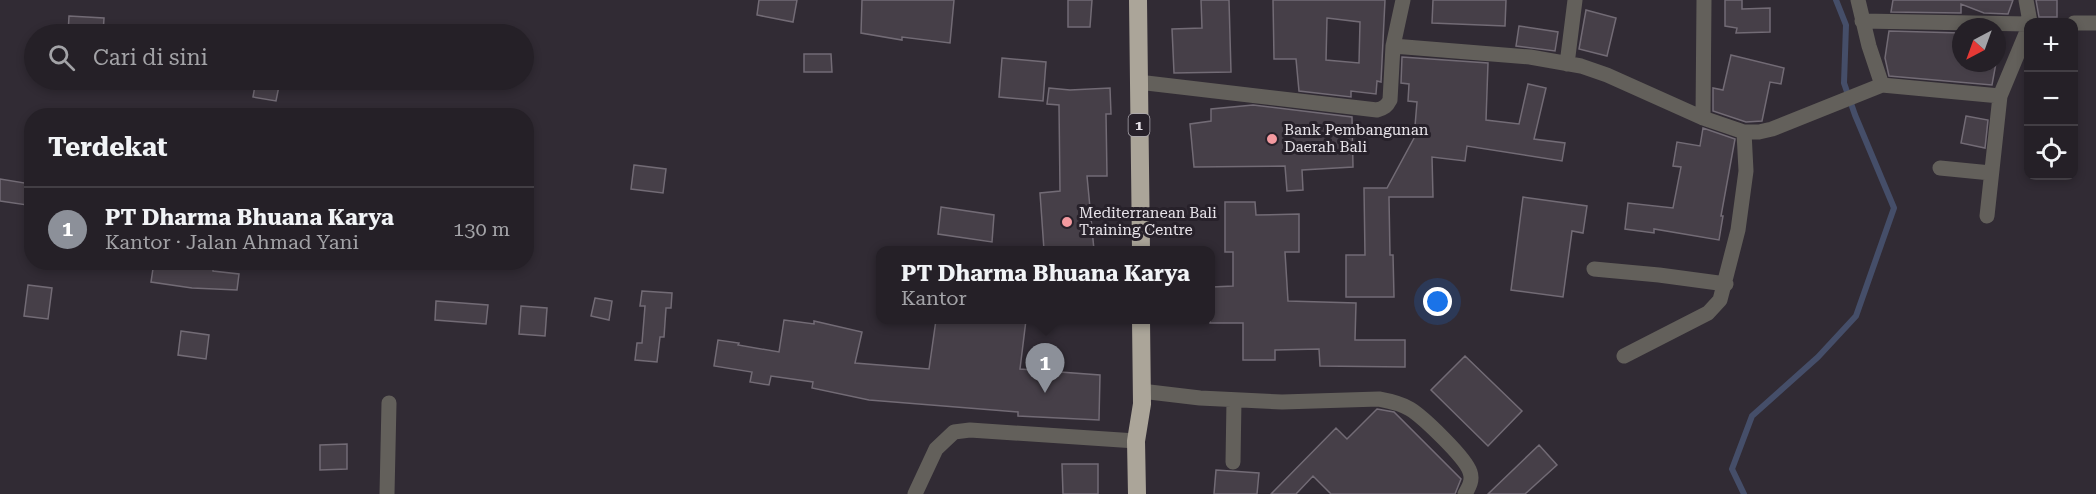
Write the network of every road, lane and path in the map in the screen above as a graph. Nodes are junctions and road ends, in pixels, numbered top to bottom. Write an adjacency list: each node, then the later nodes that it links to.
1 (1138, 0): 15 (highway, 1)
2 (1403, 0): 13 (street)
3 (1575, 0): 14 (street)
4 (1704, 0): 18 (street)
5 (1858, 0): 8 (street)
6 (2026, 0): 7 (street)
7 (2028, 18)
8 (1862, 21): 9 (street); 16 (street)
9 (2024, 23)
10 (2078, 23): 11 (street)
11 (2096, 23)
12 (2024, 39): 17 (street)
13 (1393, 46): 14 (street); 15 (street)
14 (1567, 64): 18 (street)
15 (1138, 82): 23 (highway, 1)
16 (1877, 88): 17 (street); 19 (street)
17 (2000, 96): 21 (street)
18 (1703, 118): 19 (street)
19 (1744, 132): 25 (street)
20 (1940, 168): 21 (street)
21 (1991, 173): 22 (street)
22 (1987, 216)
23 (1141, 246)
24 (1594, 269): 25 (street)
25 (1726, 284): 27 (street)
26 (1141, 324): 28 (highway)
27 (1624, 356)
28 (1141, 391): 29 (street); 31 (highway)
29 (1234, 400): 32 (street); 36 (street)
30 (389, 403): 33 (street)
31 (1136, 441): 34 (street); 35 (highway)
32 (1233, 462)
33 (387, 494)
34 (915, 494)
35 (1137, 494)
36 (1465, 494)

